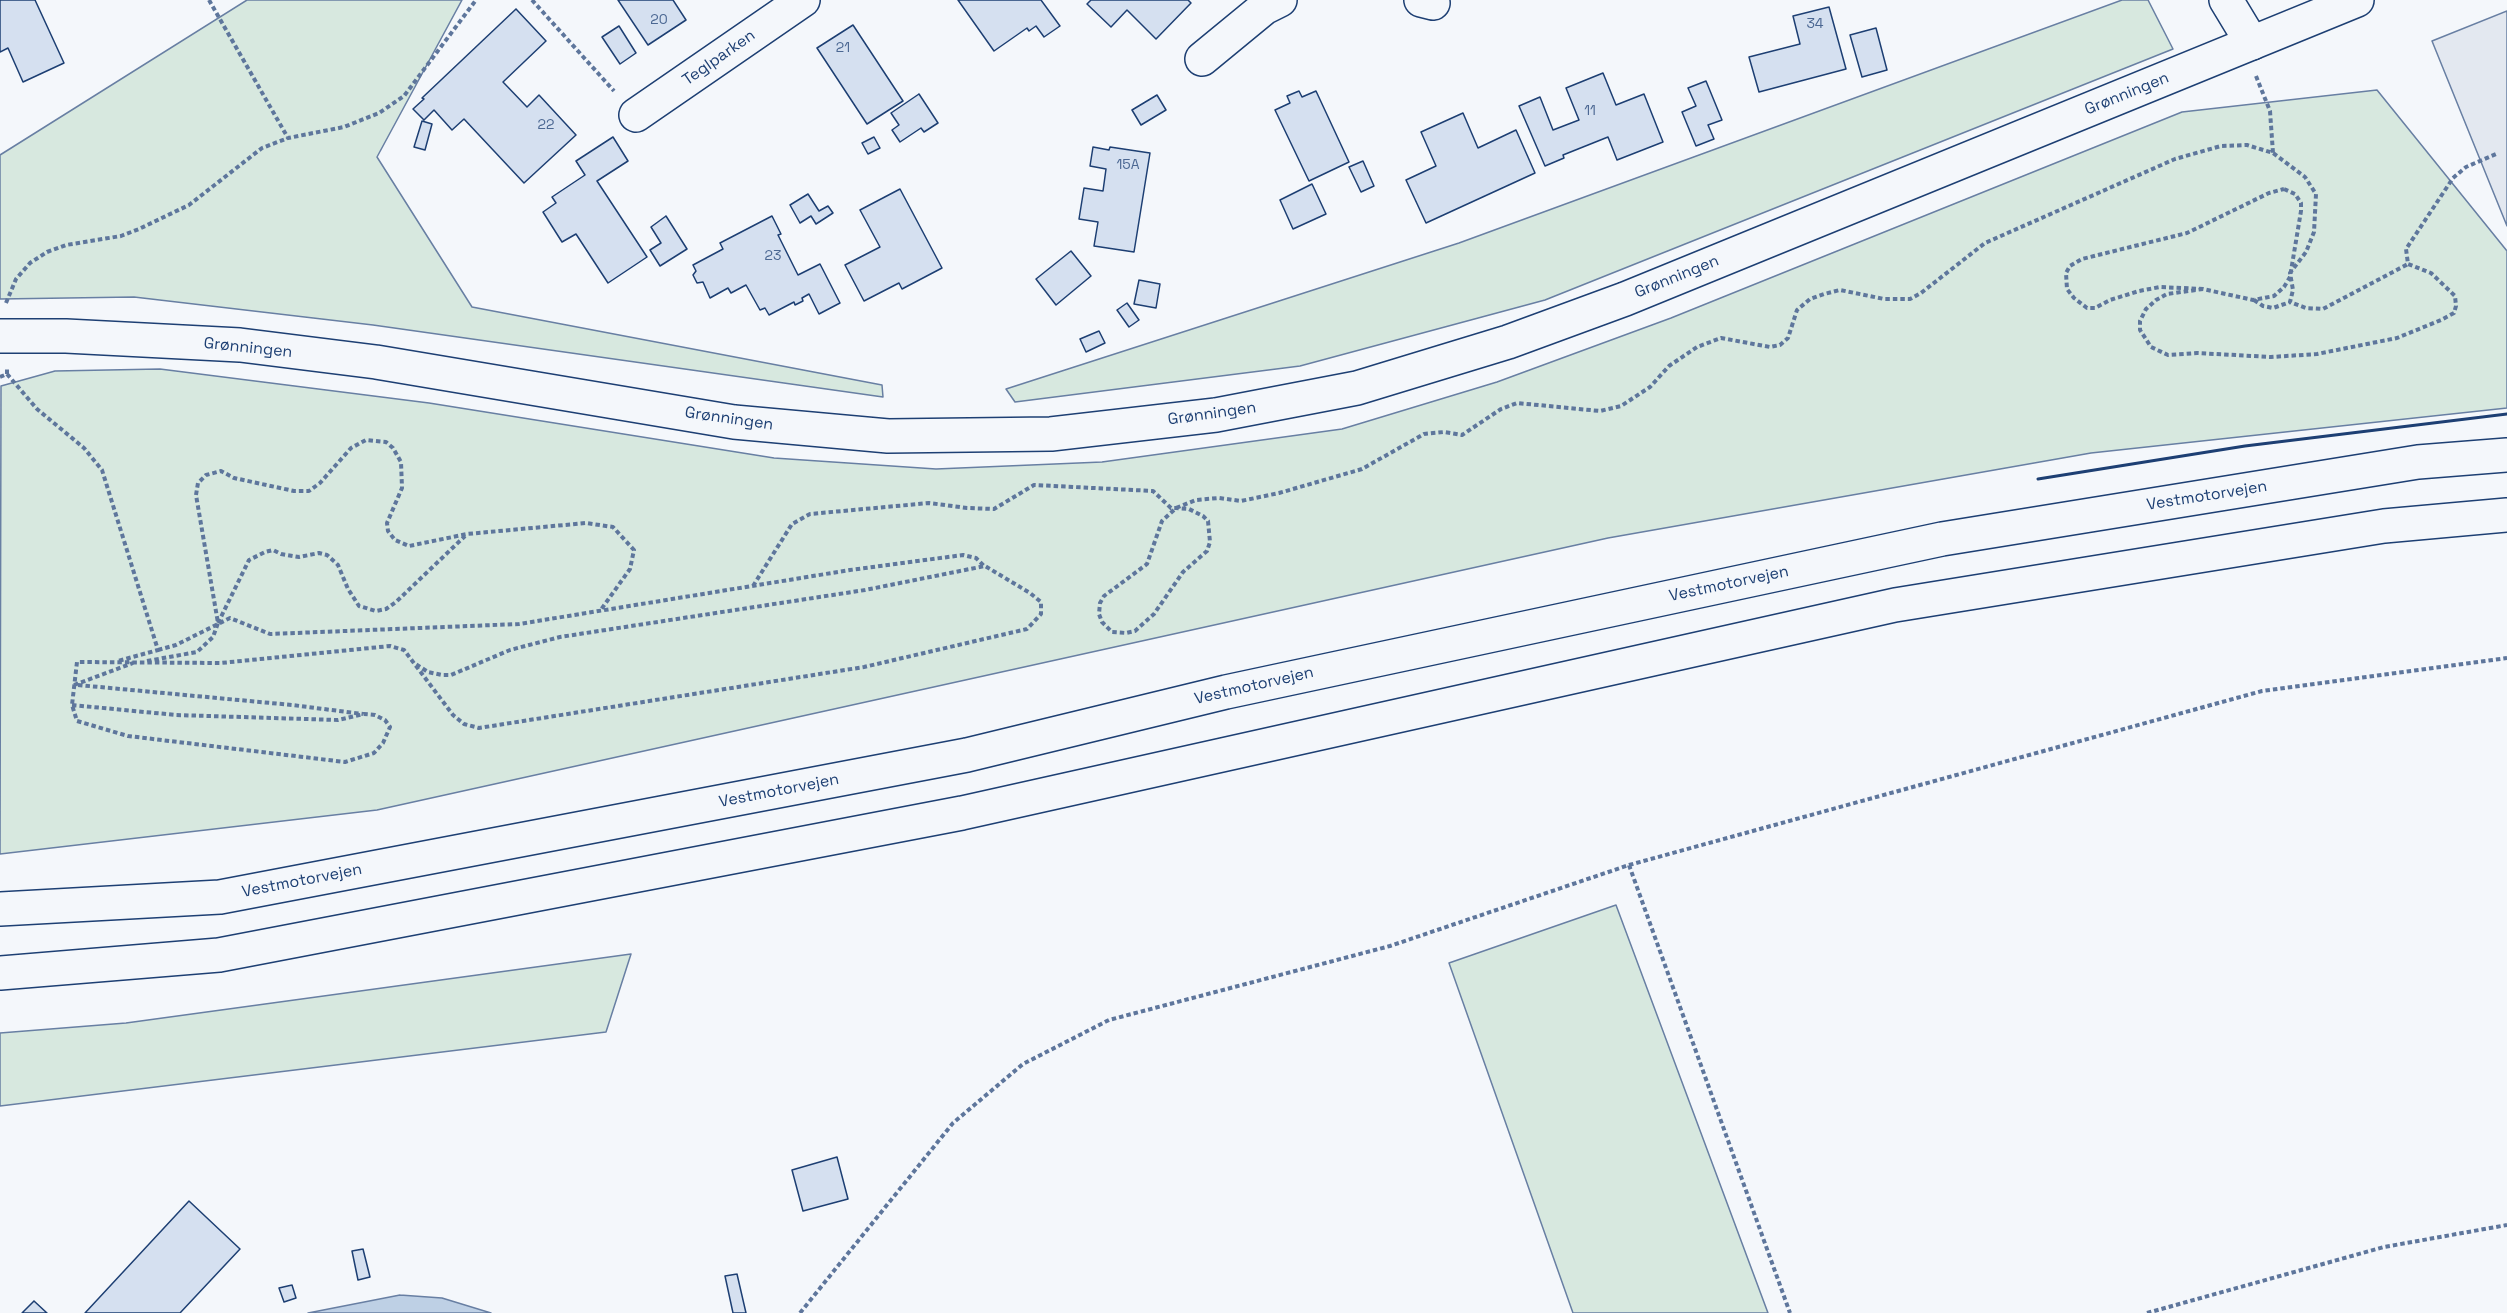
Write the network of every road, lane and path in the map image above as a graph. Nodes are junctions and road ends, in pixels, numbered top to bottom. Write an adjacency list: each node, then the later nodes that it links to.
1 (208, 0): 11 (path)
2 (476, 0): 11 (path)
3 (532, 0): 10 (path)
4 (802, 0): 10 (main road, Teglparken)
5 (2226, 0): 8 (main road)
6 (2357, 0): 8 (main road, Grønningen)
7 (1267, 3): 9 (main road)
8 (2253, 58): 12 (path); 19 (main road, Grønningen)
9 (1202, 59)
10 (636, 115)
11 (288, 138): 19 (path)
12 (2273, 153): 15 (path); 22 (path)
13 (2496, 154): 14 (path)
14 (2409, 264): 16 (path); 18 (path)
15 (2290, 273): 16 (path); 17 (path); 18 (path)
16 (2203, 289): 17 (path)
17 (2253, 300): 18 (path)
18 (2290, 302)
19 (3, 336)
20 (7, 374): 29 (path)
21 (2507, 455): 38 (main road, Vestmotorvejen)
22 (1176, 508): 22 (path); 26 (path)
23 (2507, 515): 39 (main road)
24 (467, 534): 27 (path); 28 (path); 28 (path)
25 (985, 566): 26 (path); 33 (path); 33 (path)
26 (753, 586): 27 (path)
27 (600, 611): 28 (path)
28 (218, 623): 29 (path); 32 (path)
29 (158, 650): 31 (path)
30 (2507, 657): 37 (path)
31 (112, 662): 32 (path); 34 (path)
32 (135, 662): 33 (path); 34 (path)
33 (414, 663)
34 (74, 685): 35 (path); 36 (path)
35 (72, 705): 36 (path); 36 (path)
36 (364, 714)
37 (1629, 865): 41 (path); 42 (path)
38 (0, 909)
39 (0, 973)
40 (2507, 1225): 43 (path)
41 (800, 1313)
42 (1790, 1313)
43 (2147, 1313)

